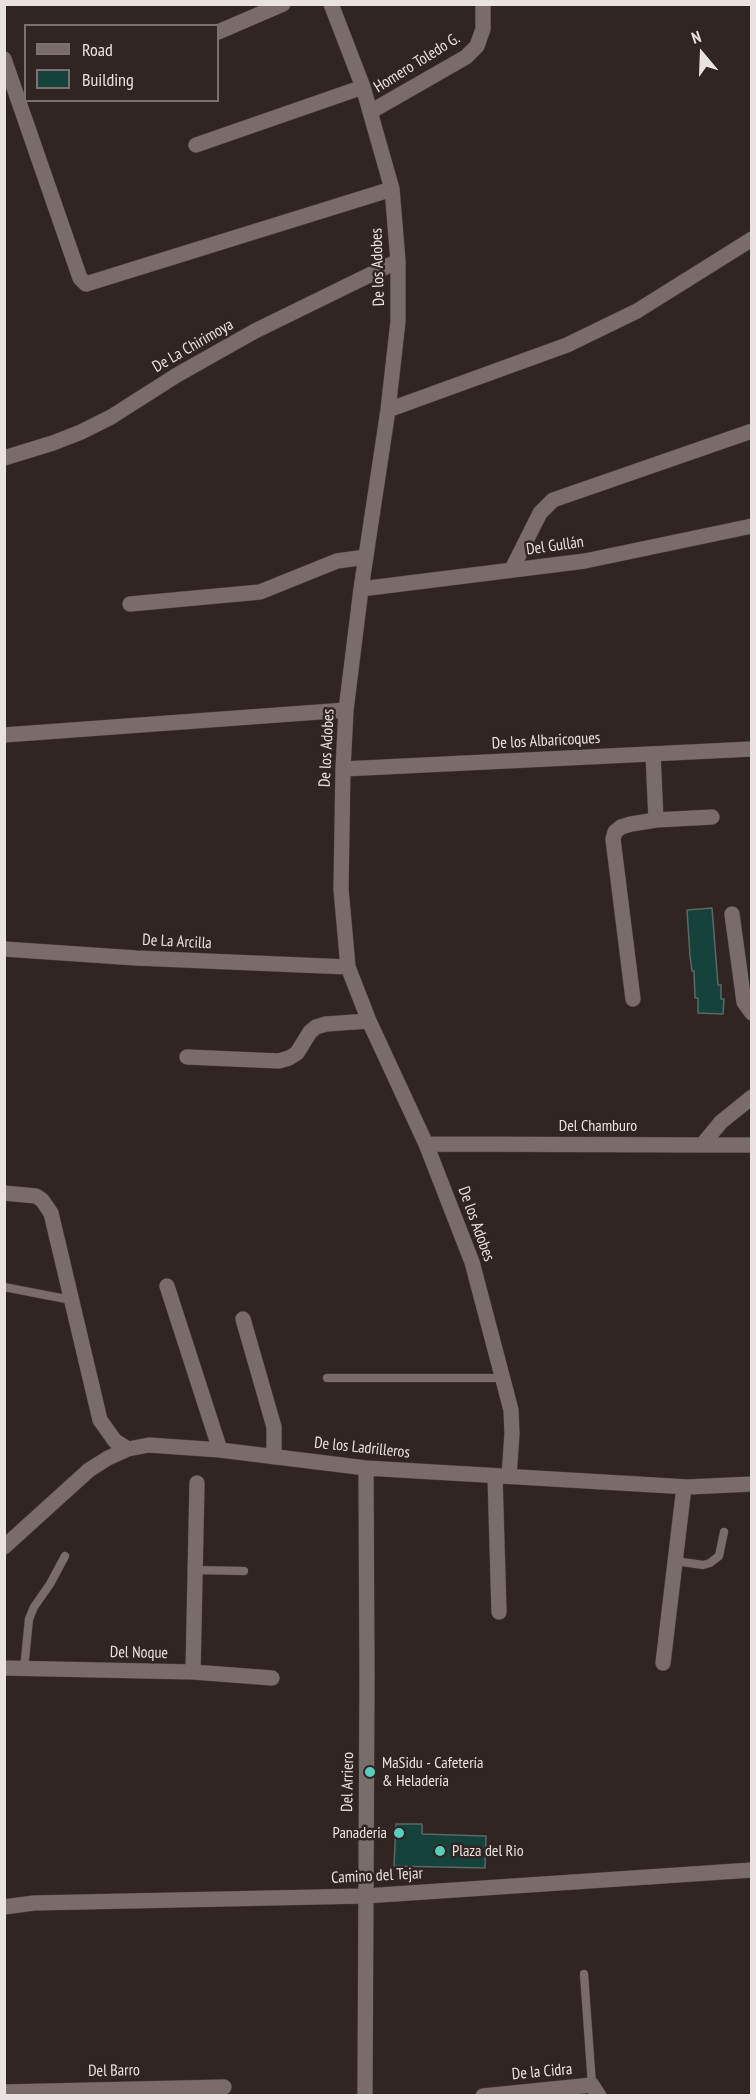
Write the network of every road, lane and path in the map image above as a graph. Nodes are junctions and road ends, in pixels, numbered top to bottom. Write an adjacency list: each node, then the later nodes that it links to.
1 (283, 4): 4 (street)
2 (331, 4): 6 (street, De los Adobes)
3 (483, 4): 7 (street, Homero Toledo G.)
4 (219, 32)
5 (4, 58): 9 (street)
6 (363, 87): 7 (street, De los Adobes); 8 (street)
7 (370, 112): 9 (street, De los Adobes)
8 (196, 145)
9 (392, 189): 11 (street, De los Adobes)
10 (752, 238): 12 (street)
11 (398, 261): 12 (street, De los Adobes); 14 (street, De La Chirimoya)
12 (388, 410): 16 (street, De los Adobes)
13 (752, 430): 17 (street)
14 (4, 458)
15 (752, 526): 17 (street, Del Gullán)
16 (366, 557): 18 (street, De los Adobes); 19 (street)
17 (512, 569): 18 (street, Del Gullán)
18 (361, 589): 20 (street, De los Adobes)
19 (130, 604)
20 (346, 710): 21 (street); 24 (street, De los Adobes)
21 (4, 735)
22 (752, 749): 23 (street, De los Albaricoques)
23 (653, 754): 24 (street, De los Albaricoques); 26 (street)
24 (343, 769): 29 (street, De los Adobes)
25 (712, 817): 26 (street)
26 (656, 820): 30 (street)
27 (732, 914): 31 (street)
28 (4, 949): 29 (street, De La Arcilla)
29 (348, 967): 32 (street, De los Adobes)
30 (633, 999)
31 (752, 1012)
32 (369, 1021): 33 (street); 35 (street, De los Adobes)
33 (187, 1057)
34 (752, 1097): 36 (street)
35 (426, 1144): 36 (street, Del Chamburo); 44 (street, De los Adobes)
36 (702, 1144): 37 (street, Del Chamburo)
37 (752, 1144)
38 (4, 1193): 41 (street)
39 (167, 1286): 46 (street)
40 (4, 1287): 41 (lane)
41 (71, 1300): 45 (street)
42 (243, 1319): 47 (street)
43 (327, 1378): 44 (lane)
44 (503, 1378): 49 (street, De los Adobes)
45 (128, 1449): 46 (street, De los Ladrilleros); 54 (street, De los Ladrilleros)
46 (220, 1450): 47 (street, De los Ladrilleros)
47 (274, 1457): 48 (street, De los Ladrilleros)
48 (366, 1468): 49 (street, De los Ladrilleros); 66 (street, Del Arriero)
49 (502, 1476): 52 (street, De los Ladrilleros); 59 (street, De los Adobes)
50 (197, 1483): 57 (street)
51 (752, 1484): 52 (street, De los Ladrilleros)
52 (684, 1487): 56 (street)
53 (724, 1532): 56 (lane)
54 (4, 1547)
55 (65, 1556): 62 (lane)
56 (675, 1561): 60 (street)
57 (195, 1570): 58 (lane); 63 (street)
58 (244, 1571)
59 (499, 1612)
60 (663, 1664)
61 (4, 1668): 62 (street, Del Noque)
62 (24, 1669): 63 (street, Del Noque)
63 (193, 1672): 64 (street, Del Noque)
64 (272, 1678)
65 (752, 1870): 66 (street, Camino del Tejar)
66 (365, 1896): 67 (street, Camino del Tejar); 72 (street, Del Arriero)
67 (4, 1906)
68 (584, 1974): 70 (lane)
69 (224, 2087): 71 (street, Del Barro)
70 (595, 2090): 73 (street, De la Cidra)
71 (4, 2092)
72 (365, 2096)
73 (483, 2096)

